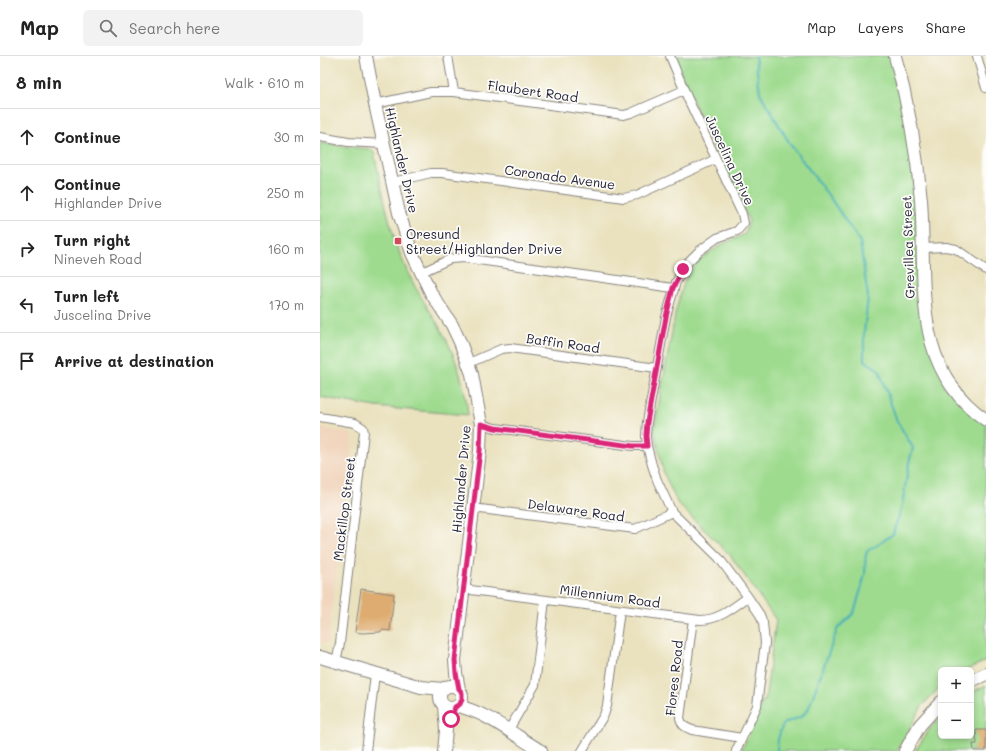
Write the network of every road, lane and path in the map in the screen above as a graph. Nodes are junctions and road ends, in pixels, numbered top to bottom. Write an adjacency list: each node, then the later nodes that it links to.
1 (366, 56): 9 (street, Highlander Drive)
2 (448, 56): 8 (street)
3 (670, 56): 7 (street, Juscelina Drive)
4 (894, 56): 14 (street, Grevillea Street)
5 (977, 56): 6 (street)
6 (986, 88)
7 (684, 90): 8 (street, Flaubert Road); 12 (street, Juscelina Drive)
8 (454, 92): 9 (street, Flaubert Road)
9 (375, 104): 11 (street, Highlander Drive)
10 (320, 137): 11 (street)
11 (383, 144): 13 (street, Highlander Drive)
12 (716, 159): 13 (street, Coronado Avenue); 17 (street, Juscelina Drive)
13 (393, 182): 16 (street, Highlander Drive)
14 (923, 248): 15 (street); 21 (street, Grevillea Street)
15 (986, 270)
16 (420, 273): 17 (street); 18 (street, Highlander Drive)
17 (673, 288): 19 (street, Juscelina Drive)
18 (468, 363): 19 (street, Baffin Road); 22 (street, Highlander Drive)
19 (657, 368): 23 (street, Juscelina Drive)
20 (320, 417): 33 (street, Mackillop Street)
21 (986, 420)
22 (481, 424): 23 (street); 24 (street, Highlander Drive)
23 (647, 446): 25 (street, Juscelina Drive)
24 (473, 508): 25 (street, Delaware Road); 26 (street, Highlander Drive)
25 (672, 512): 27 (street, Juscelina Drive)
26 (463, 589): 28 (street, Millennium Road); 32 (street, Highlander Drive)
27 (748, 598): 30 (street, Millennium Road); 42 (street, Juscelina Drive)
28 (545, 600): 29 (street, Millennium Road); 41 (street)
29 (620, 610): 30 (street, Millennium Road); 46 (street)
30 (693, 619): 42 (street, Flores Road)
31 (320, 657): 33 (street)
32 (455, 660): 38 (street, Highlander Drive); 39 (street, Highlander Drive)
33 (336, 662): 34 (street)
34 (376, 674): 37 (street); 43 (street)
35 (986, 674): 36 (street)
36 (974, 680)
37 (421, 687): 38 (street); 39 (street)
38 (445, 688): 39 (street, Highlander Drive)
39 (453, 701): 41 (street); 44 (street, Highlander Drive)
40 (940, 703): 48 (street)
41 (508, 731): 45 (street)
42 (742, 738): 47 (street, Juscelina Drive)
43 (366, 751)
44 (444, 751)
45 (541, 751)
46 (582, 751)
47 (736, 751)
48 (905, 751)

